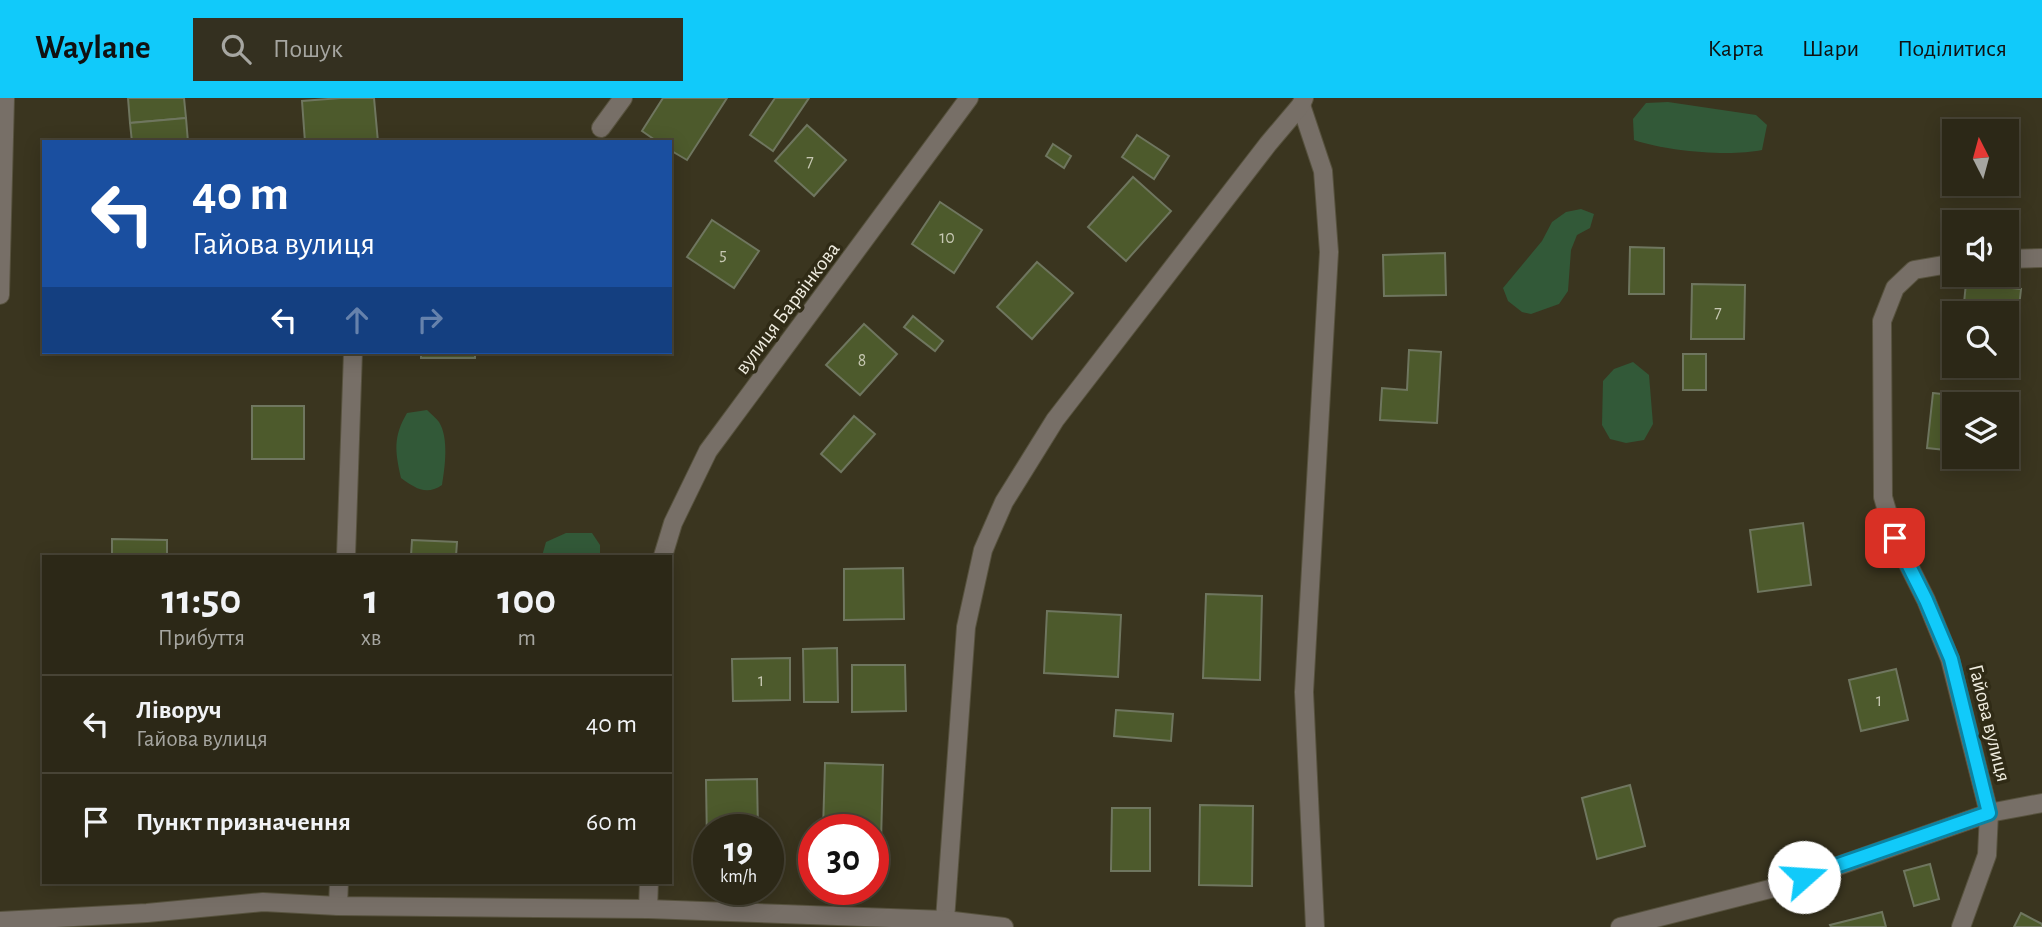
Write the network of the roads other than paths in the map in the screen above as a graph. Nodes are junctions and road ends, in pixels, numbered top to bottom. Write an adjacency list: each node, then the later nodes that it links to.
1 (5, 98): 6 (street)
2 (623, 98): 5 (street)
3 (969, 98): 13 (street, вулиця Барвінкова)
4 (1302, 102): 20 (street); 23 (street)
5 (601, 128)
6 (1, 208): 10 (street)
7 (2042, 258): 8 (street)
8 (2019, 259)
9 (1942, 265): 15 (street, Гайова вулиця)
10 (0, 295)
11 (352, 354): 12 (street)
12 (346, 555)
13 (663, 555)
14 (2042, 803): 15 (street)
15 (1989, 813): 24 (street); 25 (street, Гайова вулиця)
16 (339, 884): 18 (street)
17 (649, 884): 19 (street)
18 (338, 906): 19 (street); 21 (street)
19 (648, 909): 20 (street)
20 (945, 920): 22 (street)
21 (0, 921)
22 (1004, 927)
23 (1315, 927)
24 (1620, 927)
25 (1961, 927)

